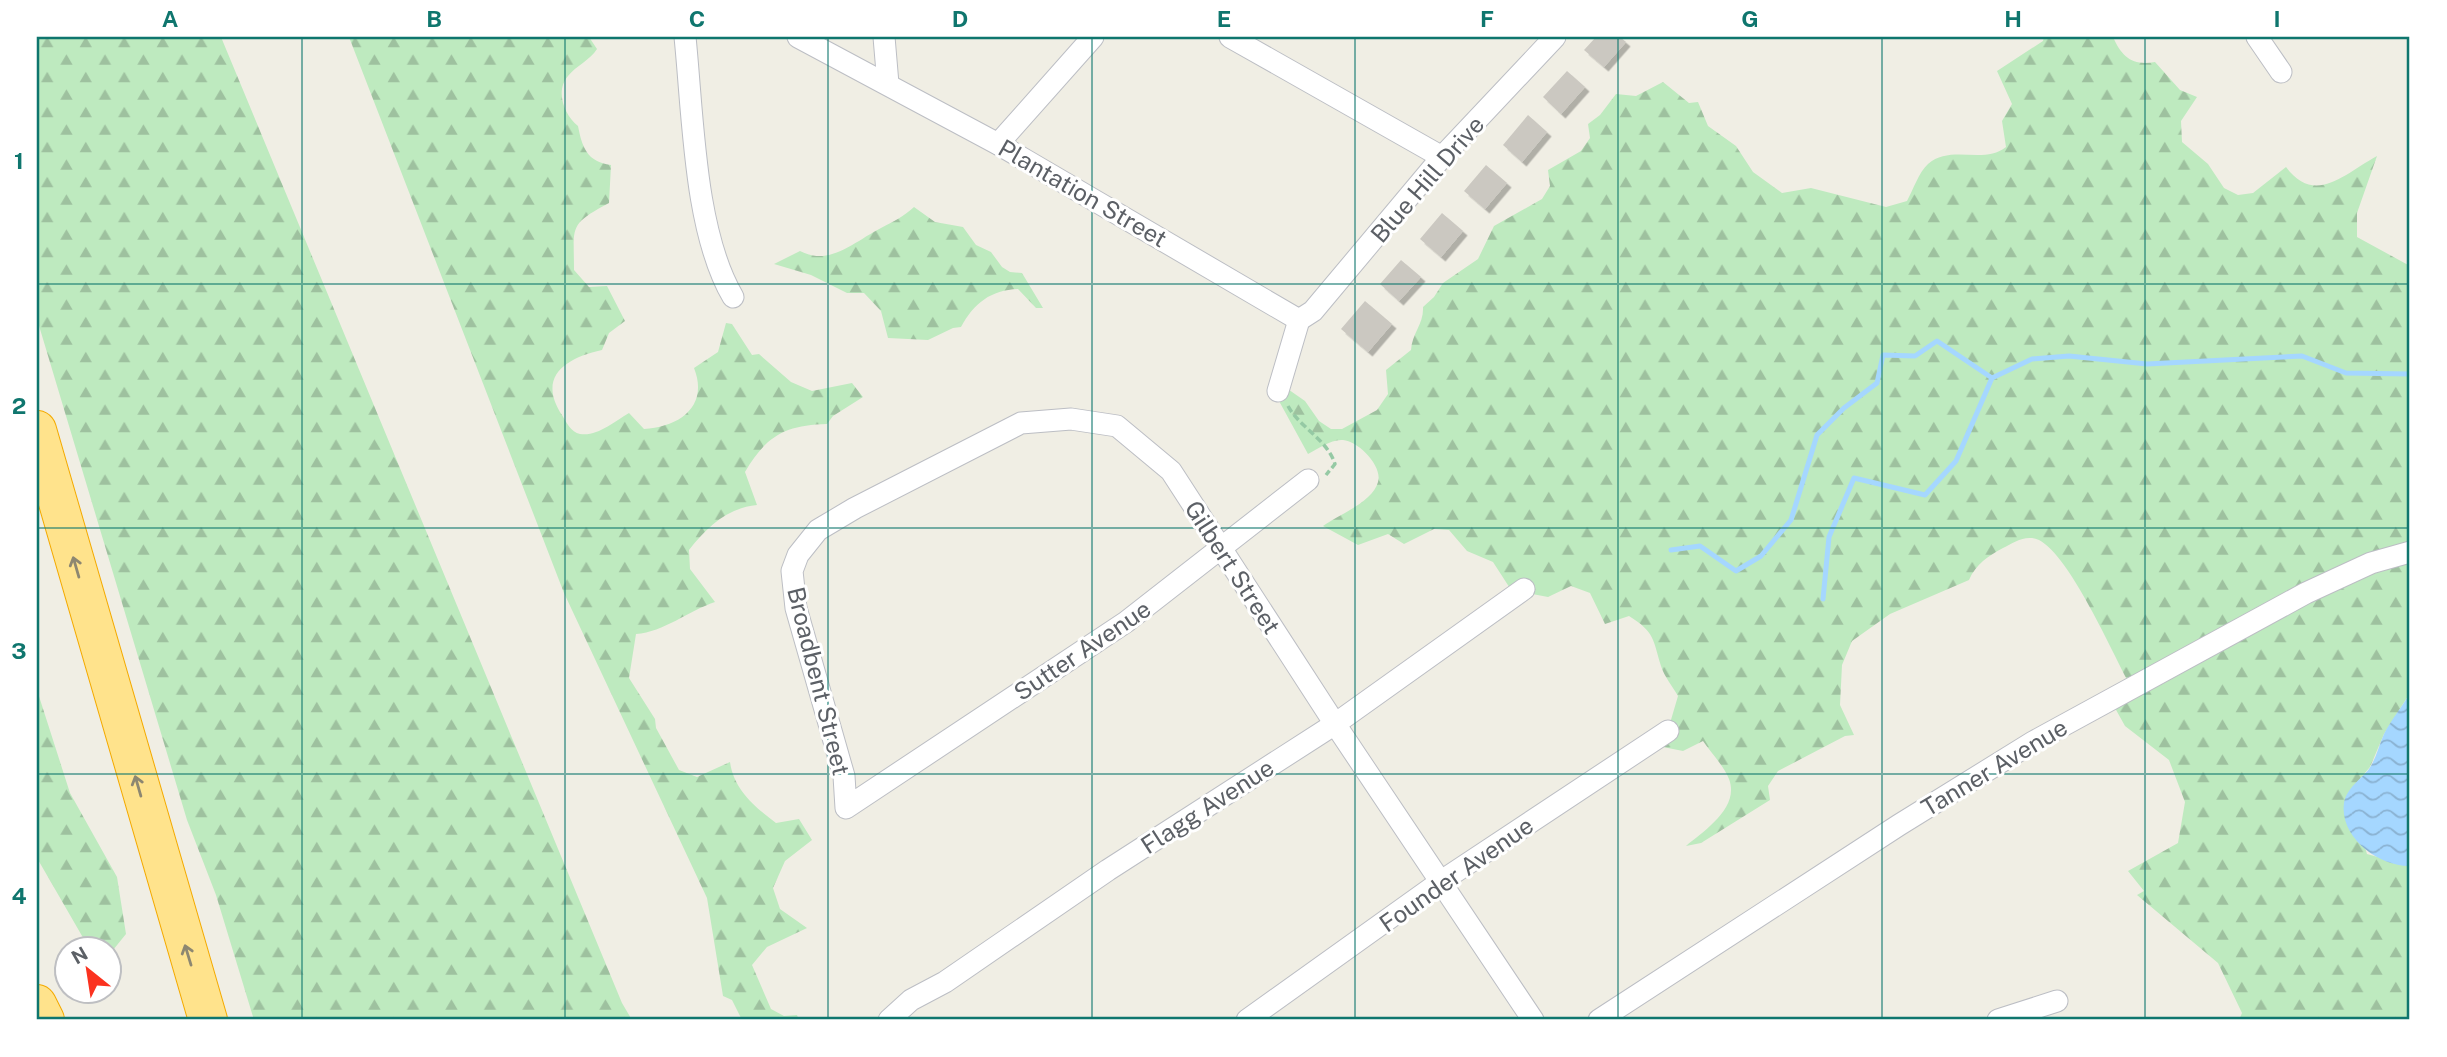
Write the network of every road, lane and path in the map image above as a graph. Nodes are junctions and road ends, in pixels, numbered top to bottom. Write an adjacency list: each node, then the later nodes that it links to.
1 (685, 37): 12 (street)
2 (799, 37): 9 (street, Plantation Street)
3 (884, 37): 9 (street)
4 (1093, 37): 10 (street)
5 (1230, 37): 11 (street)
6 (1555, 37): 11 (street, Blue Hill Drive)
7 (2257, 37): 8 (street)
8 (2281, 72)
9 (888, 84): 10 (street, Plantation Street)
10 (998, 144): 13 (street, Plantation Street)
11 (1442, 157): 13 (street, Blue Hill Drive)
12 (733, 297)
13 (1299, 320): 14 (street)
14 (1278, 391): 16 (path)
15 (38, 437): 28 (highway, one-way to 15)
16 (1308, 480): 17 (street, Sutter Avenue)
17 (1222, 550): 19 (street, Gilbert Street); 21 (street, Gilbert Street); 23 (street, Sutter Avenue)
18 (2410, 552): 32 (street, Tanner Avenue)
19 (798, 555): 23 (street, Broadbent Street)
20 (1524, 589): 21 (street, Flagg Avenue)
21 (1335, 724): 24 (street, Gilbert Street); 29 (street, Flagg Avenue)
22 (1668, 731): 24 (street, Founder Avenue)
23 (846, 808)
24 (1440, 882): 30 (street, Founder Avenue); 31 (street, Gilbert Street)
25 (2057, 1001): 33 (street)
26 (37, 1004): 27 (highway)
27 (45, 1020)
28 (208, 1020)
29 (889, 1020)
30 (1247, 1020)
31 (1533, 1020)
32 (1599, 1020)
33 (1998, 1020)

